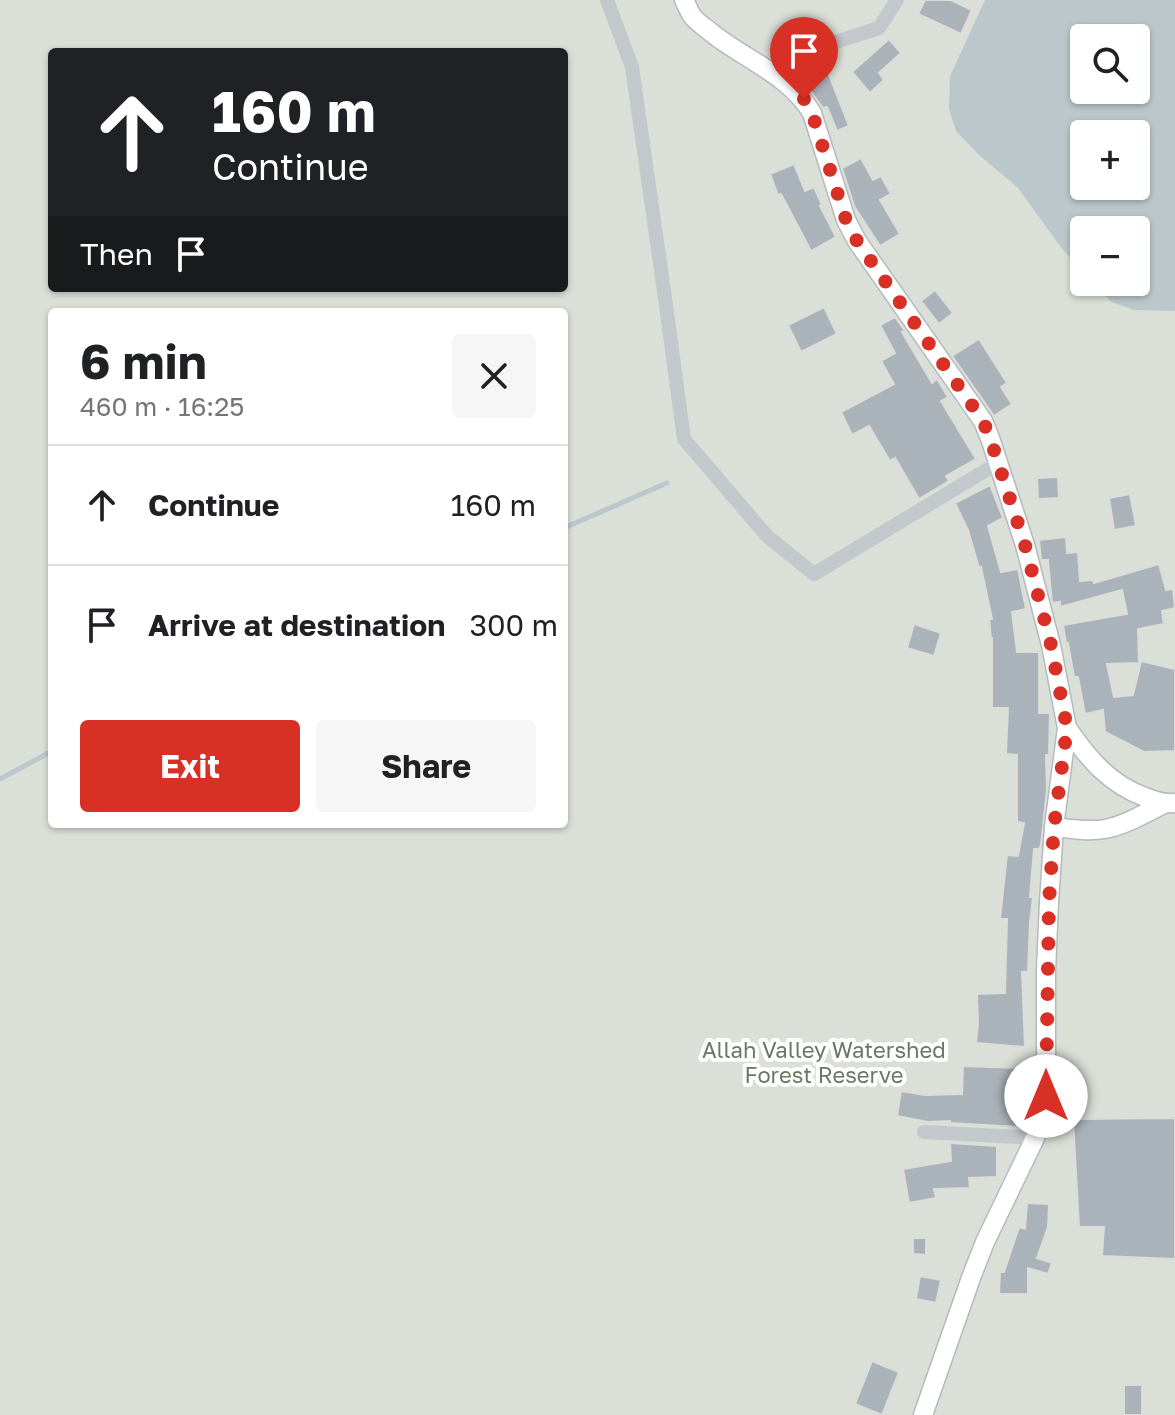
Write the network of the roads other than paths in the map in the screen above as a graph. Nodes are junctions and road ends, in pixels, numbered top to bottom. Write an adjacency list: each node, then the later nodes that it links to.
1 (607, 0): 5 (street)
2 (684, 0): 4 (main road)
3 (897, 0): 4 (street)
4 (769, 70): 5 (main road)
5 (998, 463): 6 (main road)
6 (1067, 728): 7 (main road); 8 (main road)
7 (1170, 804): 8 (main road)
8 (1054, 827): 10 (main road)
9 (924, 1132): 10 (street)
10 (1035, 1138): 11 (main road)
11 (923, 1415)

